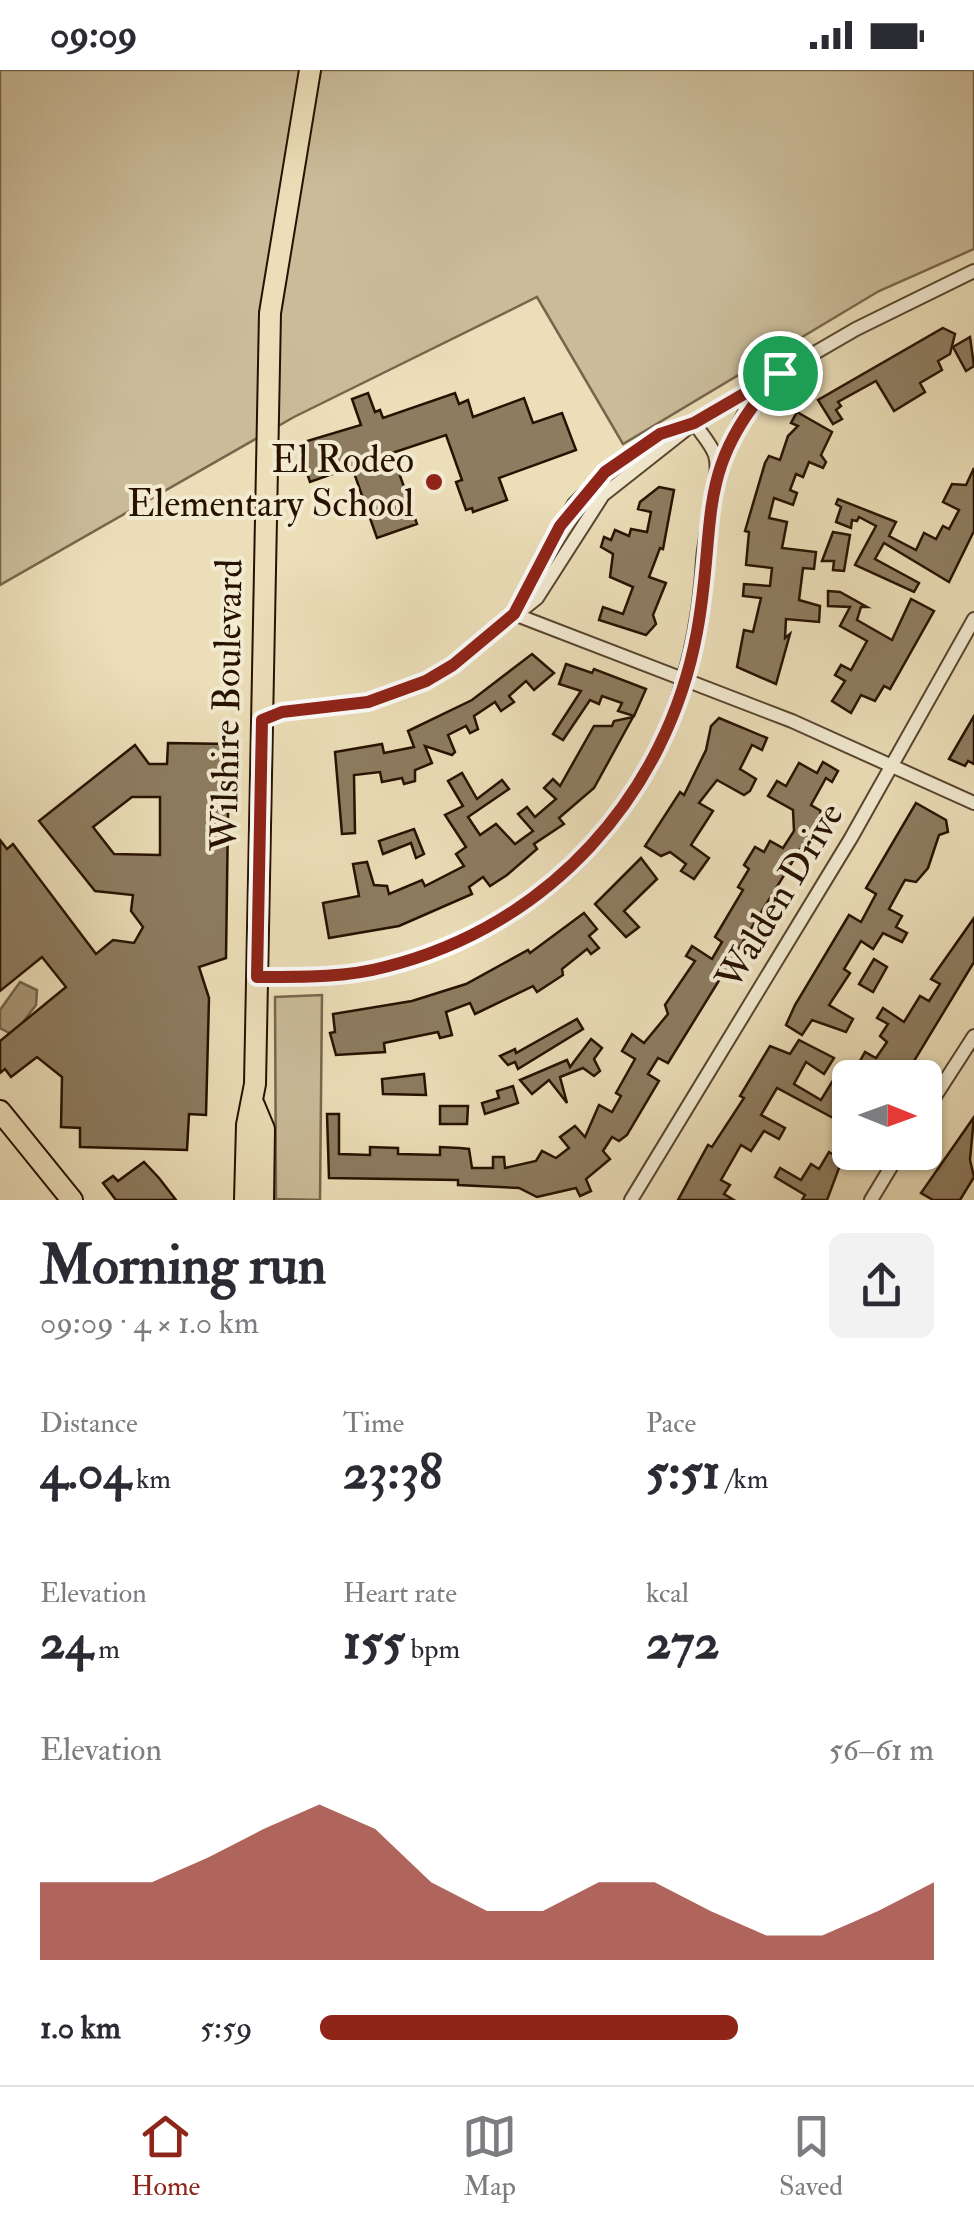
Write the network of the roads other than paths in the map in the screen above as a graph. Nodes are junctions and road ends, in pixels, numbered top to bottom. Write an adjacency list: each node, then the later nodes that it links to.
1 (310, 70): 9 (main road, Wilshire Boulevard)
2 (974, 271): 3 (street)
3 (780, 373): 4 (street); 5 (street)
4 (694, 423): 5 (street); 6 (street)
5 (716, 469): 8 (street)
6 (514, 614): 8 (street); 9 (street)
7 (974, 620): 10 (street, Walden Drive)
8 (685, 678): 10 (street); 12 (street)
9 (262, 720): 12 (main road, Wilshire Boulevard)
10 (893, 765): 11 (street); 21 (street, Walden Drive)
11 (974, 802)
12 (257, 977): 15 (main road, Wilshire Boulevard)
13 (974, 1036): 14 (street)
14 (942, 1086)
15 (254, 1105): 19 (main road, Wilshire Boulevard); 20 (main road, Wilshire Boulevard)
16 (0, 1111): 18 (main road)
17 (889, 1170): 22 (street)
18 (72, 1200)
19 (245, 1200)
20 (263, 1200)
21 (631, 1200)
22 (871, 1200)

